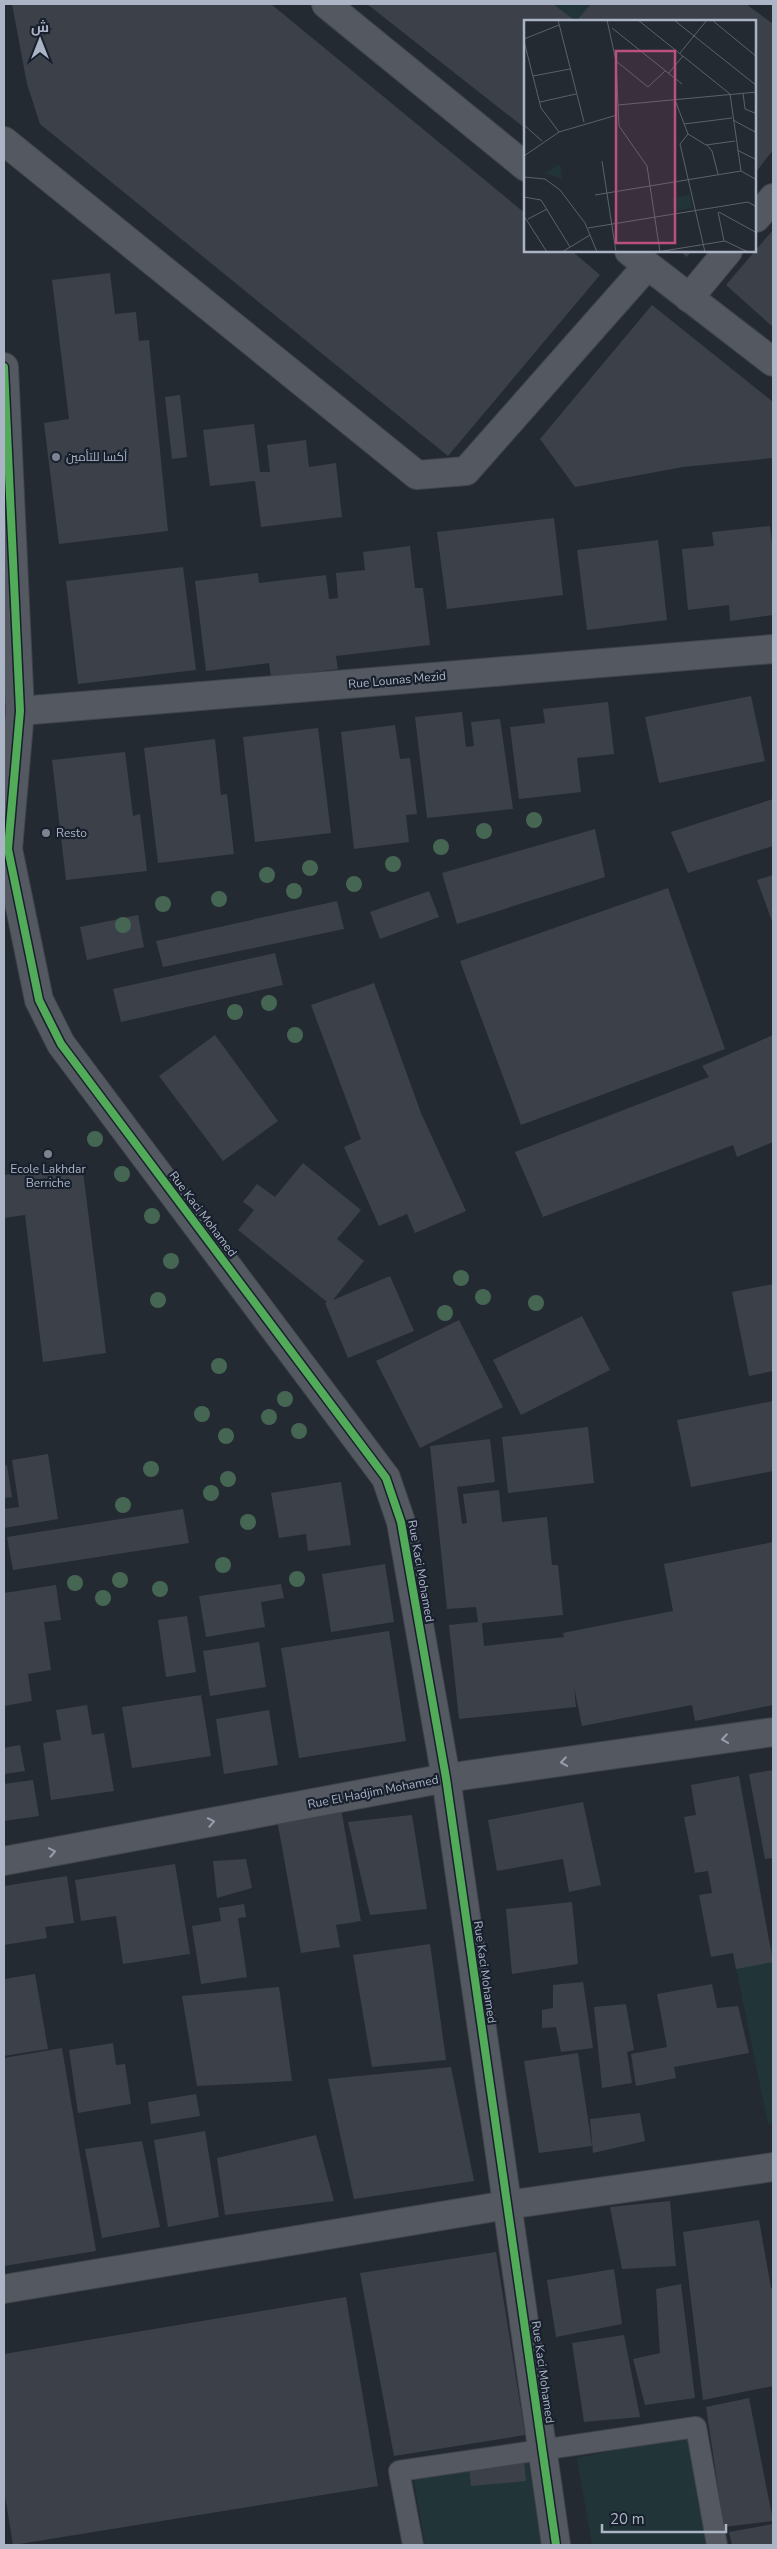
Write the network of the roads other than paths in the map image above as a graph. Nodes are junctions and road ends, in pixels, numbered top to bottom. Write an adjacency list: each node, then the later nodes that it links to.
1 (326, 4): 3 (street)
2 (4, 141): 7 (street)
3 (524, 165)
4 (773, 198): 5 (street)
5 (757, 217)
6 (727, 252): 8 (street)
7 (638, 259): 8 (street)
8 (689, 298): 9 (street)
9 (773, 362)
10 (4, 367): 12 (street, Rue Kaci Mohamed)
11 (773, 649): 12 (street, Rue Lounas Mezid)
12 (20, 711): 13 (street, Rue Kaci Mohamed)
13 (6, 849): 15 (street, Rue Kaci Mohamed)
14 (773, 1732): 15 (street, Rue El Hadjim Mohamed, one-way to 15)
15 (446, 1778): 16 (street, Rue El Hadjim Mohamed, one-way to 15); 18 (street, Rue Kaci Mohamed)
16 (4, 1860)
17 (773, 2167): 18 (street)
18 (507, 2205): 19 (street); 20 (street, Rue Kaci Mohamed)
19 (4, 2289)
20 (543, 2449): 21 (lane); 22 (street, Rue Kaci Mohamed); 23 (lane)
21 (413, 2545)
22 (556, 2545)
23 (717, 2545)

